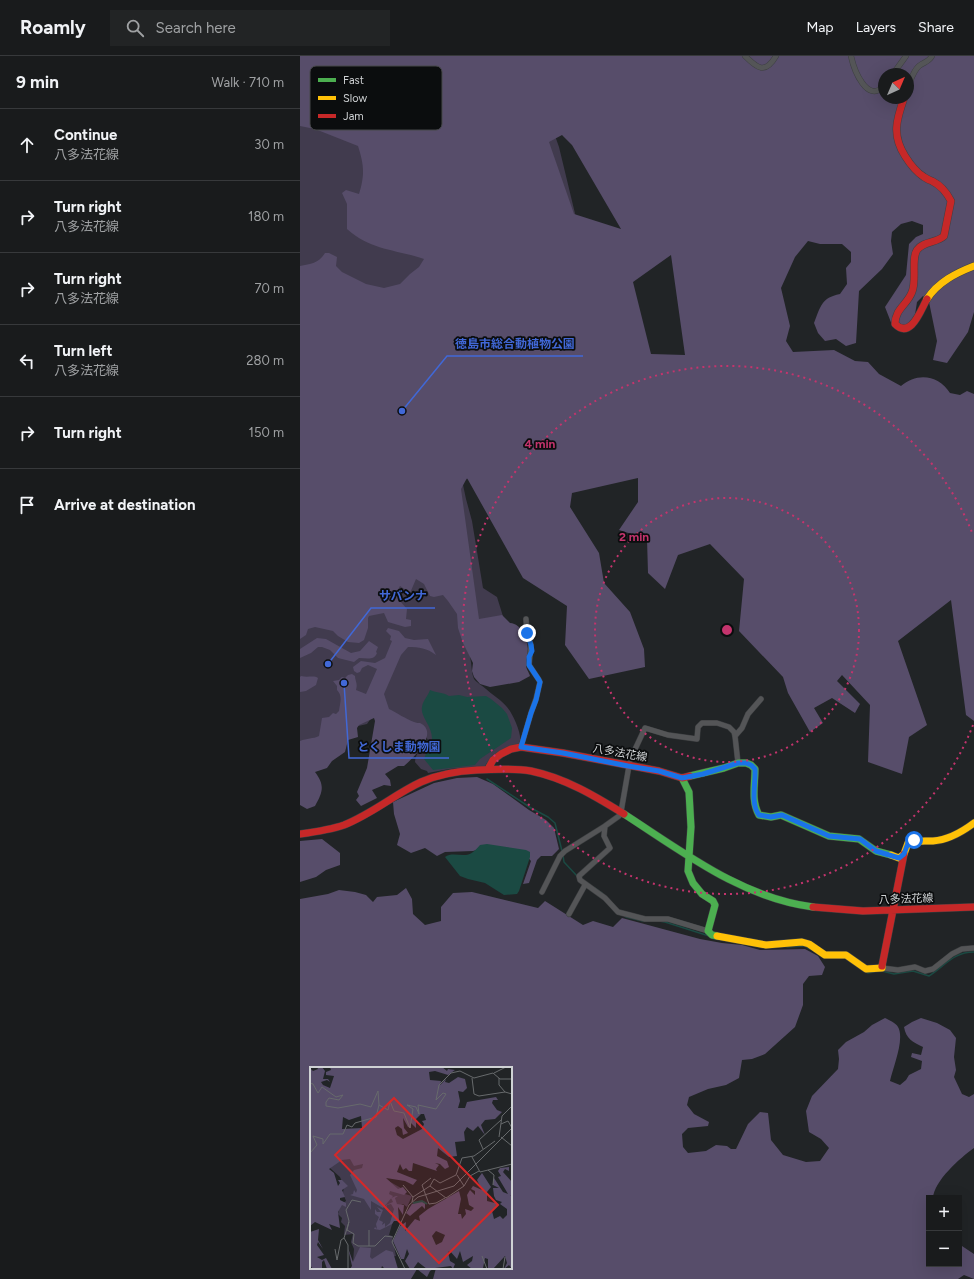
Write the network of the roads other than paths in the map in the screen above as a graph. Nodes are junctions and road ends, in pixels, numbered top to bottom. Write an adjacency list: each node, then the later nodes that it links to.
1 (745, 56): 2 (street)
2 (776, 56)
3 (851, 56): 8 (street)
4 (906, 56): 6 (street)
5 (932, 56): 7 (street)
6 (897, 68)
7 (914, 73)
8 (878, 90)
9 (902, 104): 10 (main road)
10 (974, 266)
11 (526, 619): 14 (street)
12 (761, 699): 13 (street)
13 (735, 736): 15 (street); 16 (street)
14 (521, 747): 16 (main road, 八多法花線); 17 (main road, 八多法花線)
15 (738, 763): 18 (main road, 八多法花線); 23 (main road)
16 (628, 766): 18 (main road, 八多法花線); 19 (street)
17 (488, 769): 19 (main road, 八多法花線); 22 (main road, 八多法花線)
18 (682, 778): 24 (main road)
19 (621, 812): 21 (street); 24 (main road, 八多法花線)
20 (974, 823): 23 (main road)
21 (605, 826): 25 (street); 26 (street)
22 (300, 834)
23 (904, 854): 28 (main road)
24 (688, 855): 28 (main road, 八多法花線); 30 (main road)
25 (585, 885): 29 (street); 30 (street)
26 (542, 892)
27 (974, 907): 28 (main road, 八多法花線)
28 (894, 910): 32 (main road)
29 (569, 914)
30 (708, 931): 32 (main road)
31 (974, 948): 32 (street)
32 (882, 968)

